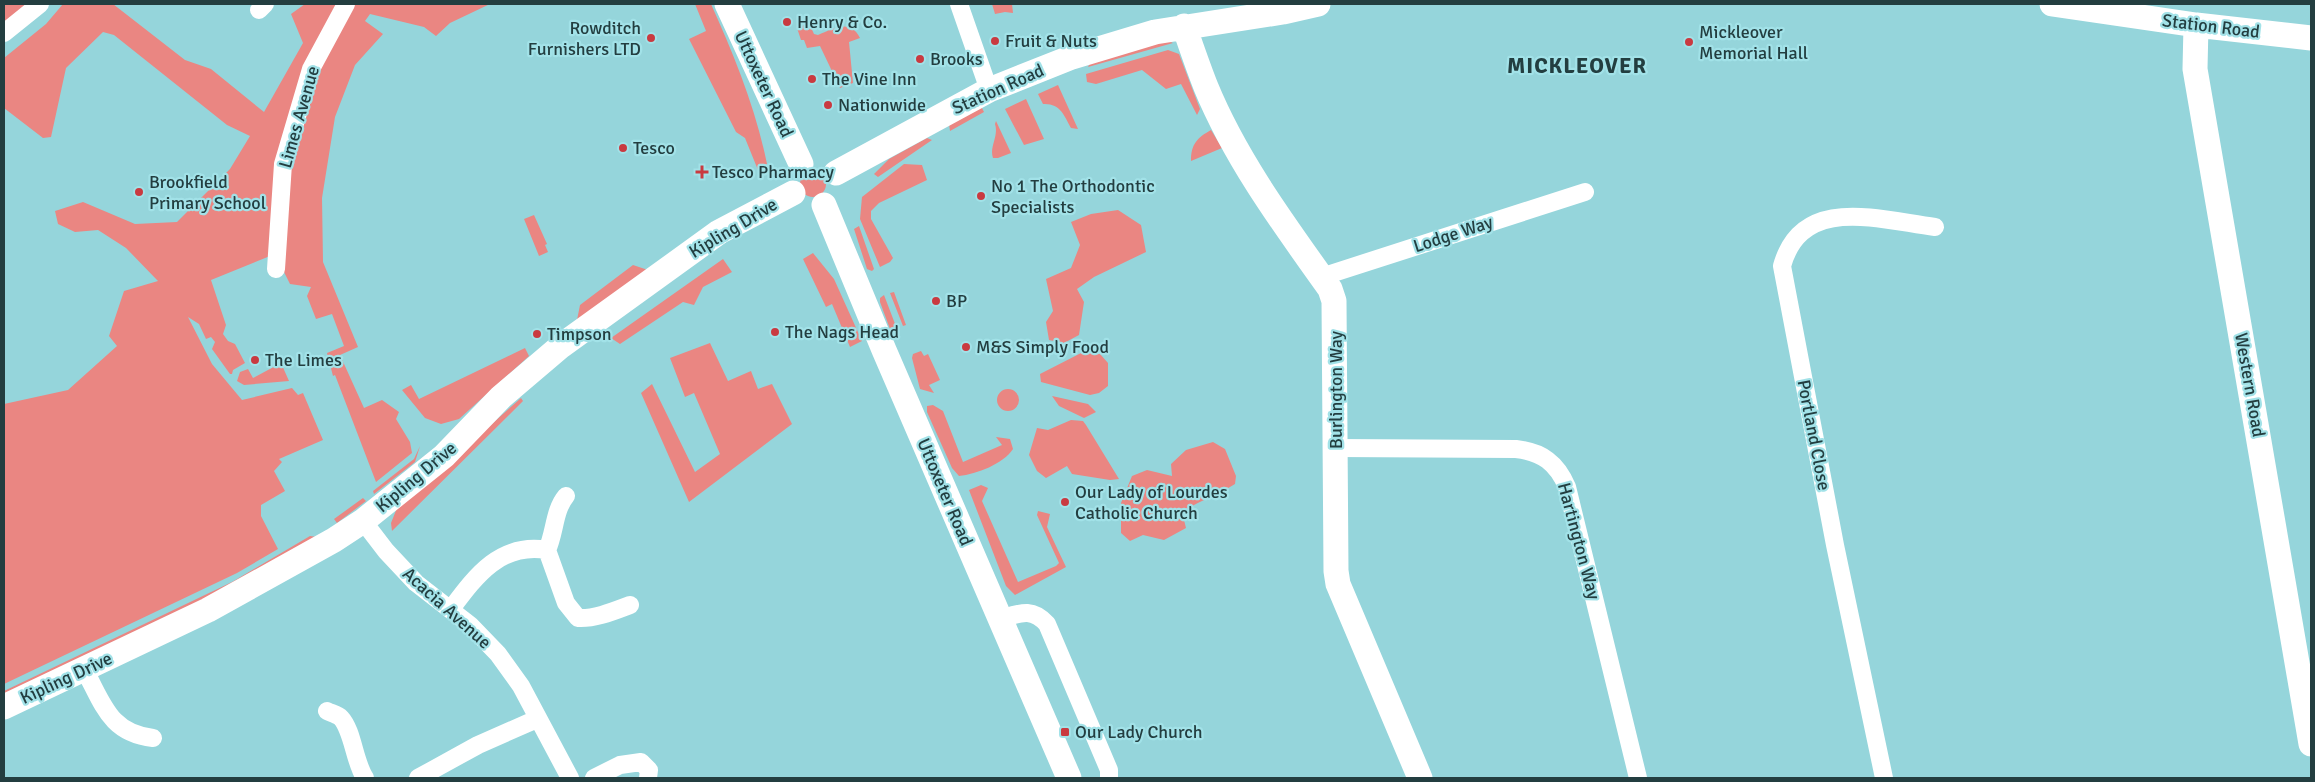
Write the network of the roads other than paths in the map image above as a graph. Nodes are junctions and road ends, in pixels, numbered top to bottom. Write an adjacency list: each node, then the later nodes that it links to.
1 (40, 4): 9 (street)
2 (346, 4): 18 (street, Limes Avenue)
3 (727, 4): 12 (street, Uttoxeter Road)
4 (959, 4): 11 (street)
5 (1318, 4): 8 (street, Station Road)
6 (2052, 4): 7 (street, Station Road)
7 (2196, 25): 10 (street, Station Road); 32 (street, Western Road)
8 (1184, 26): 11 (street, Station Road); 19 (street, Burlington Way)
9 (4, 33)
10 (2311, 38)
11 (988, 90): 13 (street, Station Road)
12 (801, 164): 13 (street); 15 (street)
13 (836, 173): 16 (street)
14 (1585, 192): 19 (street, Lodge Way)
15 (792, 194): 16 (street); 22 (street, Kipling Drive)
16 (824, 205): 26 (street, Uttoxeter Road)
17 (1935, 227): 42 (street, Portland Close)
18 (276, 269)
19 (1321, 277): 20 (street, Burlington Way)
20 (1336, 448): 40 (street, Burlington Way); 41 (street, Hartington Way)
21 (566, 496): 23 (street)
22 (363, 521): 25 (street, Acacia Avenue); 27 (street, Kipling Drive)
23 (547, 550): 24 (street); 25 (street)
24 (630, 605)
25 (451, 609): 30 (street, Acacia Avenue)
26 (1000, 619): 38 (street, Uttoxeter Road); 39 (street)
27 (84, 669): 28 (street, Kipling Drive); 31 (street)
28 (4, 707)
29 (326, 711): 33 (street)
30 (537, 719): 34 (street); 35 (street, Acacia Avenue)
31 (153, 738)
32 (2311, 744)
33 (365, 778)
34 (418, 778)
35 (570, 778)
36 (594, 778): 37 (street)
37 (648, 778)
38 (1069, 778)
39 (1109, 778)
40 (1420, 778)
41 (1638, 778)
42 (1884, 778)

